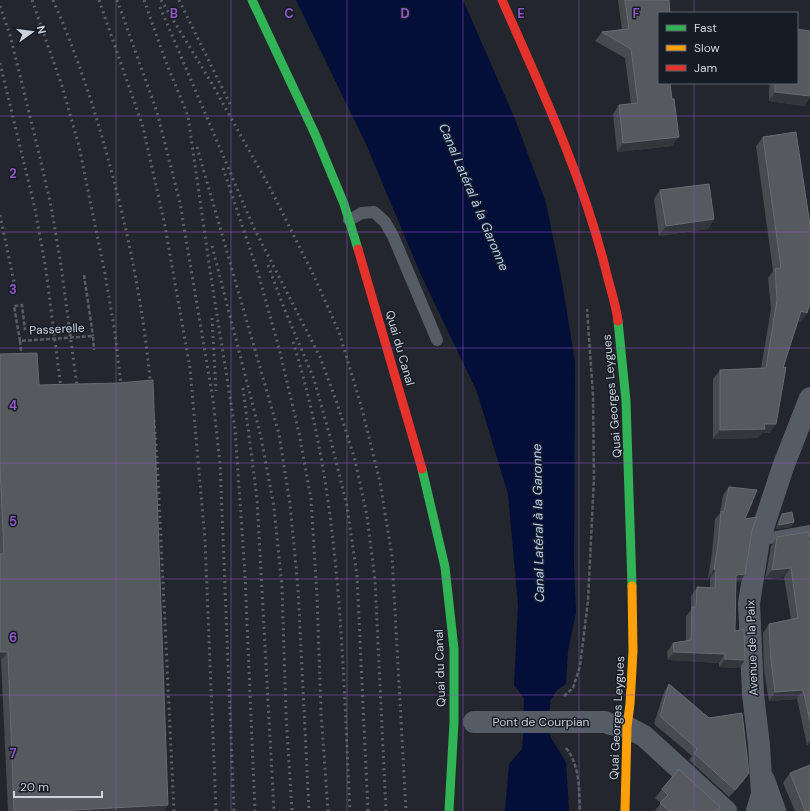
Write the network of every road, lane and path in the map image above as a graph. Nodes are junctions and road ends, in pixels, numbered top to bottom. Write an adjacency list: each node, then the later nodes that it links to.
1 (252, 0): 3 (street, Quai du Canal)
2 (502, 0): 17 (street, Quai Georges Leygues)
3 (349, 220): 8 (lane); 16 (street, Quai du Canal)
4 (84, 275): 7 (path)
5 (586, 304): 15 (path)
6 (25, 330): 9 (path)
7 (93, 336): 9 (path, Passerelle, bridge); 10 (path, Passerelle, bridge)
8 (437, 340)
9 (20, 341): 11 (path, Passerelle, bridge)
10 (94, 350)
11 (21, 351)
12 (810, 398): 14 (street, Avenue de la Paix)
13 (810, 531): 14 (lane)
14 (759, 540): 19 (street, Avenue de la Paix)
15 (560, 702)
16 (464, 722): 17 (street, Pont de Courpian, bridge); 20 (street, Quai du Canal)
17 (627, 727): 22 (street, Quai Georges Leygues); 23 (street, Pont de Courpian)
18 (565, 746): 21 (path)
19 (760, 769): 24 (street, Avenue de la Paix); 25 (street)
20 (449, 811)
21 (580, 811)
22 (625, 811)
23 (726, 811)
24 (757, 811)
25 (775, 811)

